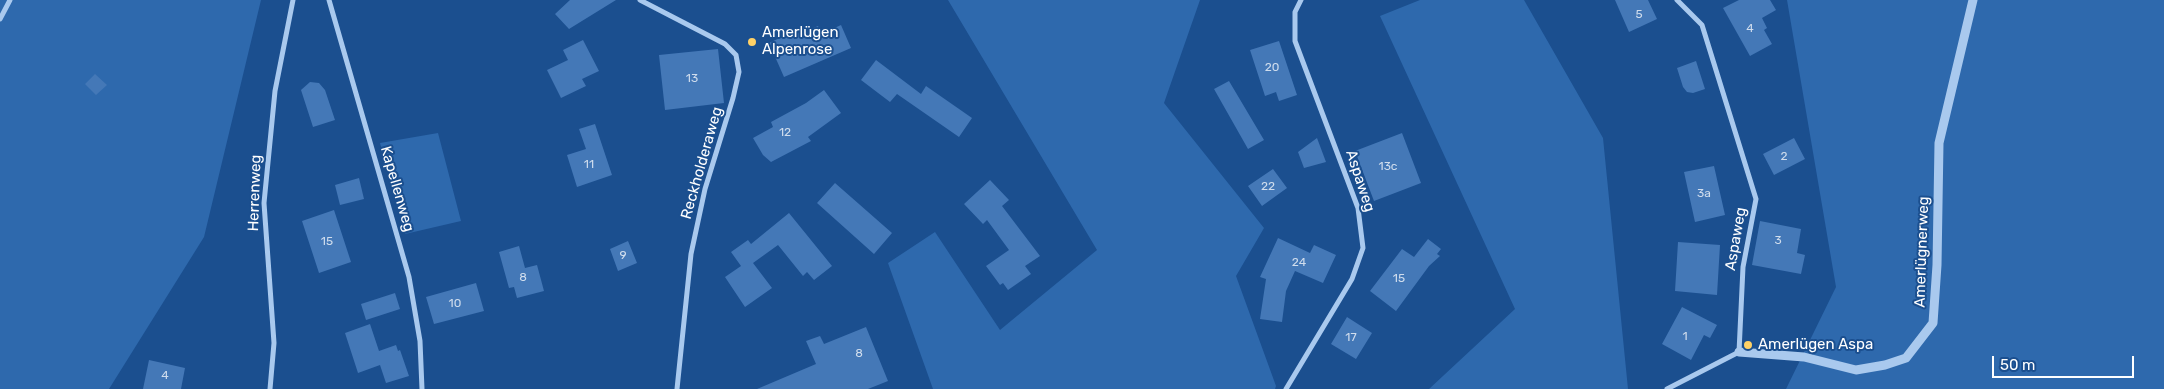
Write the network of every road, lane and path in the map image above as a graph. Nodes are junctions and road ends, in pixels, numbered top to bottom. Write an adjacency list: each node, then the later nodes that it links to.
1 (10, 0): 8 (street)
2 (293, 0): 10 (street, Herrenweg)
3 (329, 0): 11 (street, Kapellenweg)
4 (640, 0): 12 (street, Reckholderaweg)
5 (1301, 0): 13 (street, Aspaweg)
6 (1676, 0): 9 (street, Aspaweg)
7 (1973, 0): 9 (street, Amerlügnerweg)
8 (0, 19)
9 (1739, 352): 14 (street)
10 (270, 389)
11 (422, 389)
12 (677, 389)
13 (1286, 389)
14 (1667, 389)

